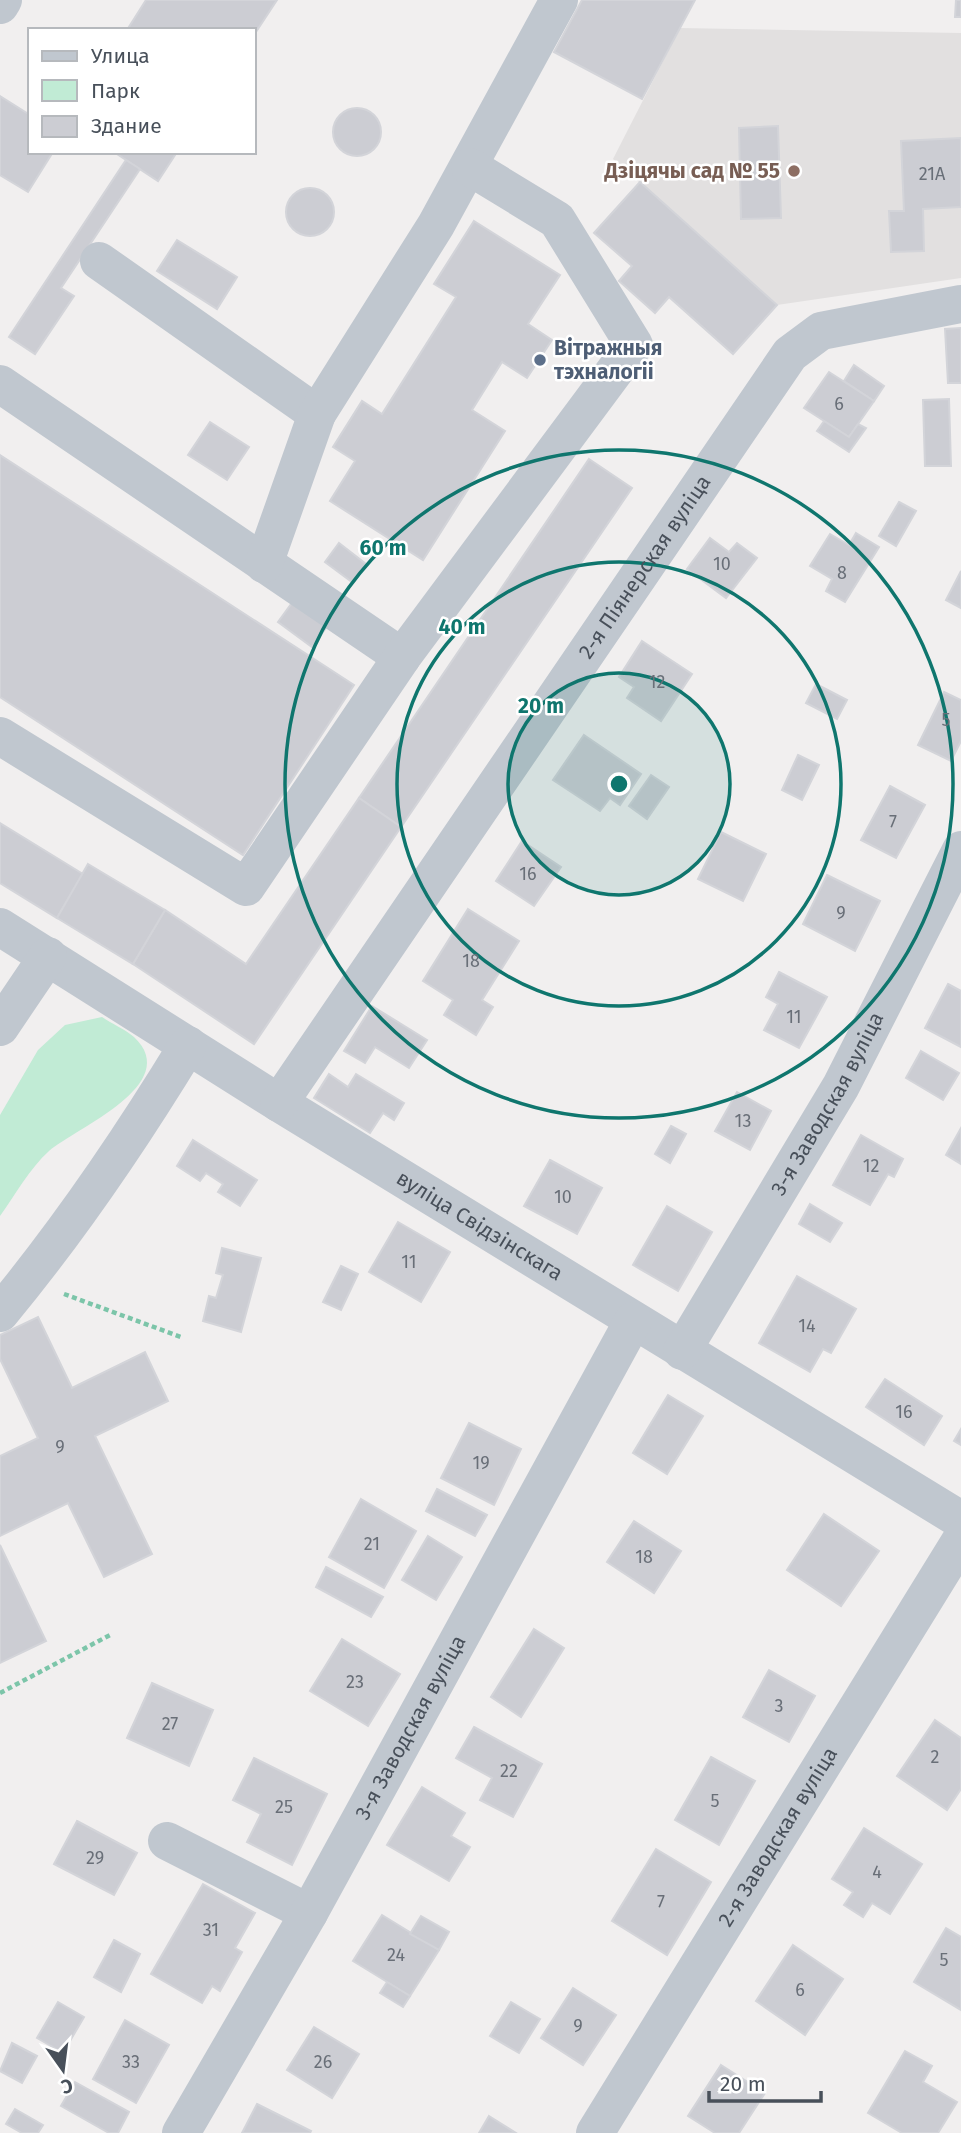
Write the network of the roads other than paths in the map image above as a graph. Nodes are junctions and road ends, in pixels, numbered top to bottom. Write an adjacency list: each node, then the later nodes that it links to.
1 (4, 0): 3 (street)
2 (559, 0): 4 (street)
3 (0, 5)
4 (470, 167): 8 (street); 10 (street)
5 (99, 261): 8 (street)
6 (961, 304): 17 (street, 2-я Піянерская вуліца)
7 (0, 384): 9 (street)
8 (317, 414): 9 (street)
9 (264, 564): 10 (street)
10 (402, 657): 11 (street)
11 (0, 736)
12 (961, 850): 20 (street, 3-я Заводская вуліца)
13 (0, 927): 14 (street, вуліца Свідзінскага)
14 (48, 956): 15 (street); 16 (street, вуліца Свідзінскага)
15 (0, 1027)
16 (188, 1045): 17 (street, вуліца Свідзінскага); 18 (street)
17 (279, 1103): 19 (street, вуліца Свідзінскага)
18 (0, 1313)
19 (632, 1321): 20 (street, вуліца Свідзінскага); 24 (street, 3-я Заводская вуліца)
20 (682, 1351): 21 (street, вуліца Свідзінскага)
21 (961, 1520)
22 (961, 1540): 26 (street, 2-я Заводская вуліца)
23 (167, 1841): 24 (street)
24 (309, 1913): 25 (street, 3-я Заводская вуліца)
25 (181, 2133)
26 (595, 2133)

